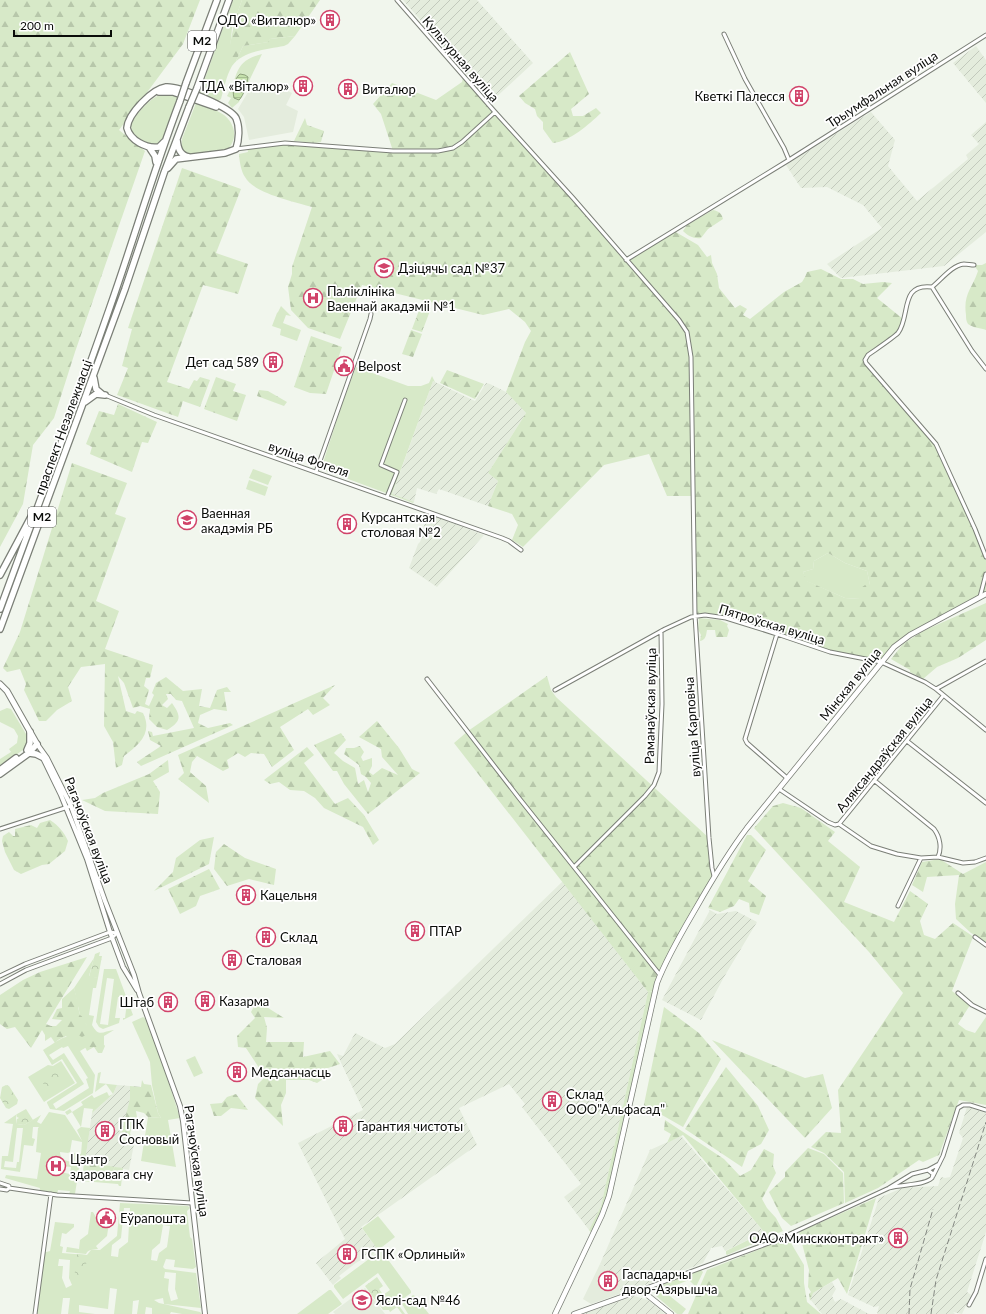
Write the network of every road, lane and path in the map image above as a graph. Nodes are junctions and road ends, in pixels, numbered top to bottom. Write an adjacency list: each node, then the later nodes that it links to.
1 (217, 0): 8 (highway, М2, bridge)
2 (230, 0): 7 (highway, М2, bridge)
3 (397, 0): 6 (street, Культурная вуліца)
4 (724, 34): 12 (street)
5 (986, 35): 12 (street, Трыумфальная вуліца)
6 (495, 112): 10 (street); 15 (street, Культурная вуліца)
7 (177, 139): 11 (highway); 14 (highway, М2)
8 (164, 141): 9 (highway); 13 (highway, М2)
9 (149, 147): 10 (highway); 13 (highway)
10 (236, 149): 11 (highway)
11 (189, 157): 14 (highway)
12 (789, 160): 15 (street, Трыумфальная вуліца)
13 (157, 164): 25 (highway, праспект Незалежнасці / М2)
14 (164, 174): 20 (highway, праспект Незалежнасці / М2)
15 (626, 260): 34 (street, вуліца Карповіча)
16 (974, 265): 17 (street)
17 (932, 287): 19 (street); 28 (street)
18 (370, 314): 24 (street)
19 (986, 369)
20 (94, 376): 21 (highway); 23 (highway, праспект Незалежнасці / М2)
21 (105, 395): 23 (highway); 24 (street, вуліца Фогеля)
22 (405, 400): 26 (street)
23 (83, 404): 35 (highway, праспект Незалежнасці / М2)
24 (316, 472): 26 (street, вуліца Фогеля)
25 (42, 497): 30 (highway); 33 (highway, праспект Незалежнасці / М2)
26 (387, 497): 27 (street, вуліца Фогеля)
27 (521, 550)
28 (986, 557)
29 (986, 574): 32 (street)
30 (0, 575)
31 (986, 594): 32 (main road, Мінская вуліца)
32 (980, 597): 39 (main road, Мінская вуліца)
33 (0, 609)
34 (695, 615): 36 (street); 37 (street, Пятроўская вуліца); 64 (street, вуліца Карповіча)
35 (0, 629)
36 (661, 632): 43 (street); 63 (street, Раманаўская вуліца)
37 (777, 634): 39 (street, Пятроўская вуліца); 53 (street)
38 (986, 661): 42 (street, Аляксандраўская вуліца)
39 (881, 662): 42 (street, Пятроўская вуліца); 53 (main road, Мінская вуліца)
40 (427, 679): 63 (street)
41 (0, 684): 46 (main road, Рагачоўская вуліца)
42 (936, 689): 44 (street, Пятроўская вуліца)
43 (555, 690)
44 (943, 696): 45 (street, Пятроўская вуліца); 47 (street, Аляксандраўская вуліца)
45 (986, 730)
46 (30, 732): 48 (main road, Рагачоўская вуліца); 49 (highway)
47 (907, 741): 54 (street, Аляксандраўская вуліца); 56 (street)
48 (37, 744): 49 (highway); 50 (street); 57 (street, Рагачоўская вуліца)
49 (28, 752): 50 (highway); 51 (highway); 52 (highway)
50 (42, 757): 57 (street)
51 (0, 770)
52 (0, 774)
53 (787, 778): 55 (main road, Мінская вуліца)
54 (874, 781): 58 (street, Аляксандраўская вуліца); 60 (street)
55 (779, 789): 58 (street); 64 (main road, Мінская вуліца)
56 (986, 803)
57 (69, 807): 59 (street); 66 (street, Рагачоўская вуліца); 67 (street, Рагачоўская вуліца)
58 (839, 824): 61 (street)
59 (0, 829)
60 (938, 857): 61 (street); 62 (street)
61 (921, 858): 65 (street)
62 (986, 858)
63 (574, 867): 71 (street)
64 (714, 876): 71 (main road, Мінская вуліца)
65 (898, 906)
66 (110, 932): 67 (street); 69 (street, Рагачоўская вуліца); 72 (street)
67 (117, 933): 69 (street); 74 (street, Рагачоўская вуліца)
68 (975, 937): 70 (street)
69 (112, 938): 73 (street); 74 (street, Рагачоўская вуліца)
70 (986, 945)
71 (660, 975): 92 (main road, Мінская вуліца)
72 (0, 976)
73 (0, 984)
74 (139, 993): 86 (street, Рагачоўская вуліца)
75 (958, 993): 76 (street)
76 (986, 1012)
77 (986, 1110): 78 (street)
78 (940, 1163): 79 (street); 80 (street)
79 (927, 1170): 80 (street); 83 (street)
80 (933, 1176): 83 (street)
81 (0, 1183): 82 (street)
82 (10, 1188): 84 (street); 85 (street)
83 (889, 1188): 88 (street)
84 (0, 1189)
85 (51, 1194): 86 (street); 90 (street)
86 (192, 1203): 91 (street, Рагачоўская вуліца)
87 (986, 1259): 89 (street)
88 (641, 1290): 93 (main road); 94 (main road)
89 (969, 1305)
90 (35, 1314)
91 (205, 1314)
92 (554, 1314)
93 (574, 1314)
94 (671, 1314)

